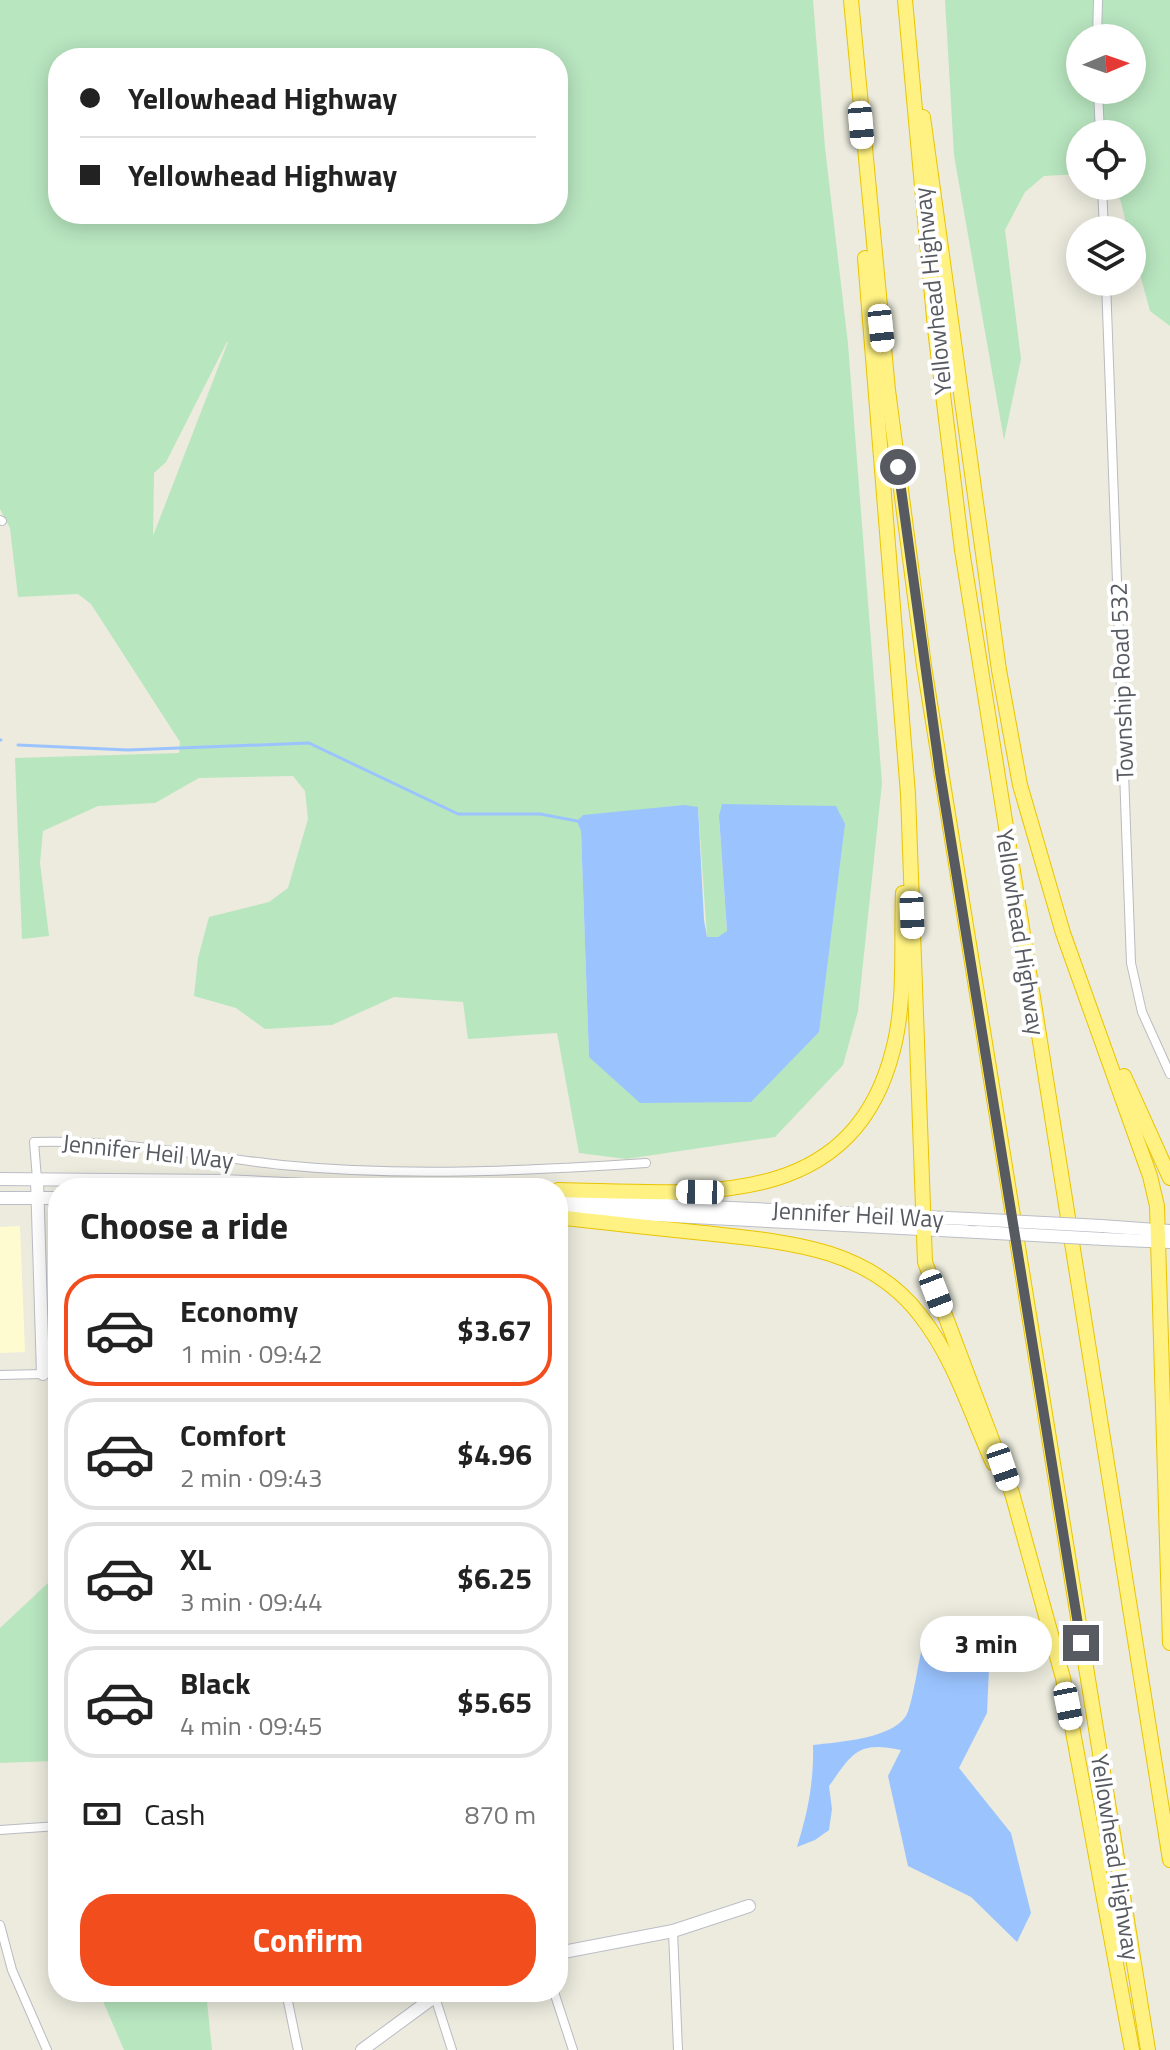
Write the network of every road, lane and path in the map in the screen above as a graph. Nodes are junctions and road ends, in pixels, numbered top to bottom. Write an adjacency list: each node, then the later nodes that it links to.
1 (851, 0): 6 (highway, Yellowhead Highway)
2 (905, 0): 5 (highway, Yellowhead Highway)
3 (1098, 0): 4 (street)
4 (1097, 24)
5 (910, 70): 9 (highway); 33 (highway, Yellowhead Highway)
6 (868, 202): 8 (highway); 49 (highway, Yellowhead Highway)
7 (1107, 296): 10 (street, Township Road 532)
8 (909, 833): 16 (highway); 23 (highway)
9 (1079, 978): 12 (highway); 25 (highway)
10 (1170, 1074)
11 (646, 1163): 14 (street, Jennifer Heil Way)
12 (1170, 1178)
13 (0, 1179): 14 (main road, Jennifer Heil Way)
14 (37, 1179): 15 (main road, Jennifer Heil Way); 18 (main road)
15 (48, 1179)
16 (568, 1190)
17 (0, 1198): 18 (main road)
18 (38, 1198): 19 (main road); 26 (main road)
19 (48, 1198)
20 (568, 1201): 23 (main road, Jennifer Heil Way)
21 (568, 1210): 23 (main road, Jennifer Heil Way)
22 (568, 1218): 28 (highway)
23 (922, 1223): 24 (main road, bridge); 24 (main road, Jennifer Heil Way, bridge); 28 (highway)
24 (1102, 1233): 25 (main road)
25 (1165, 1237): 29 (highway)
26 (43, 1374): 27 (street)
27 (0, 1375)
28 (1031, 1556): 48 (highway)
29 (1169, 1620): 30 (highway)
30 (1170, 1643)
31 (48, 1827): 32 (street)
32 (0, 1830)
33 (1170, 1860)
34 (749, 1906): 36 (main road)
35 (0, 1925): 42 (street)
36 (673, 1931): 37 (main road); 47 (street)
37 (568, 1951)
38 (288, 2002): 43 (street)
39 (425, 2002): 44 (main road)
40 (439, 2002): 45 (street)
41 (557, 2002): 46 (street)
42 (47, 2050)
43 (298, 2050)
44 (362, 2050)
45 (452, 2050)
46 (573, 2050)
47 (678, 2050)
48 (1132, 2050)
49 (1148, 2050)

